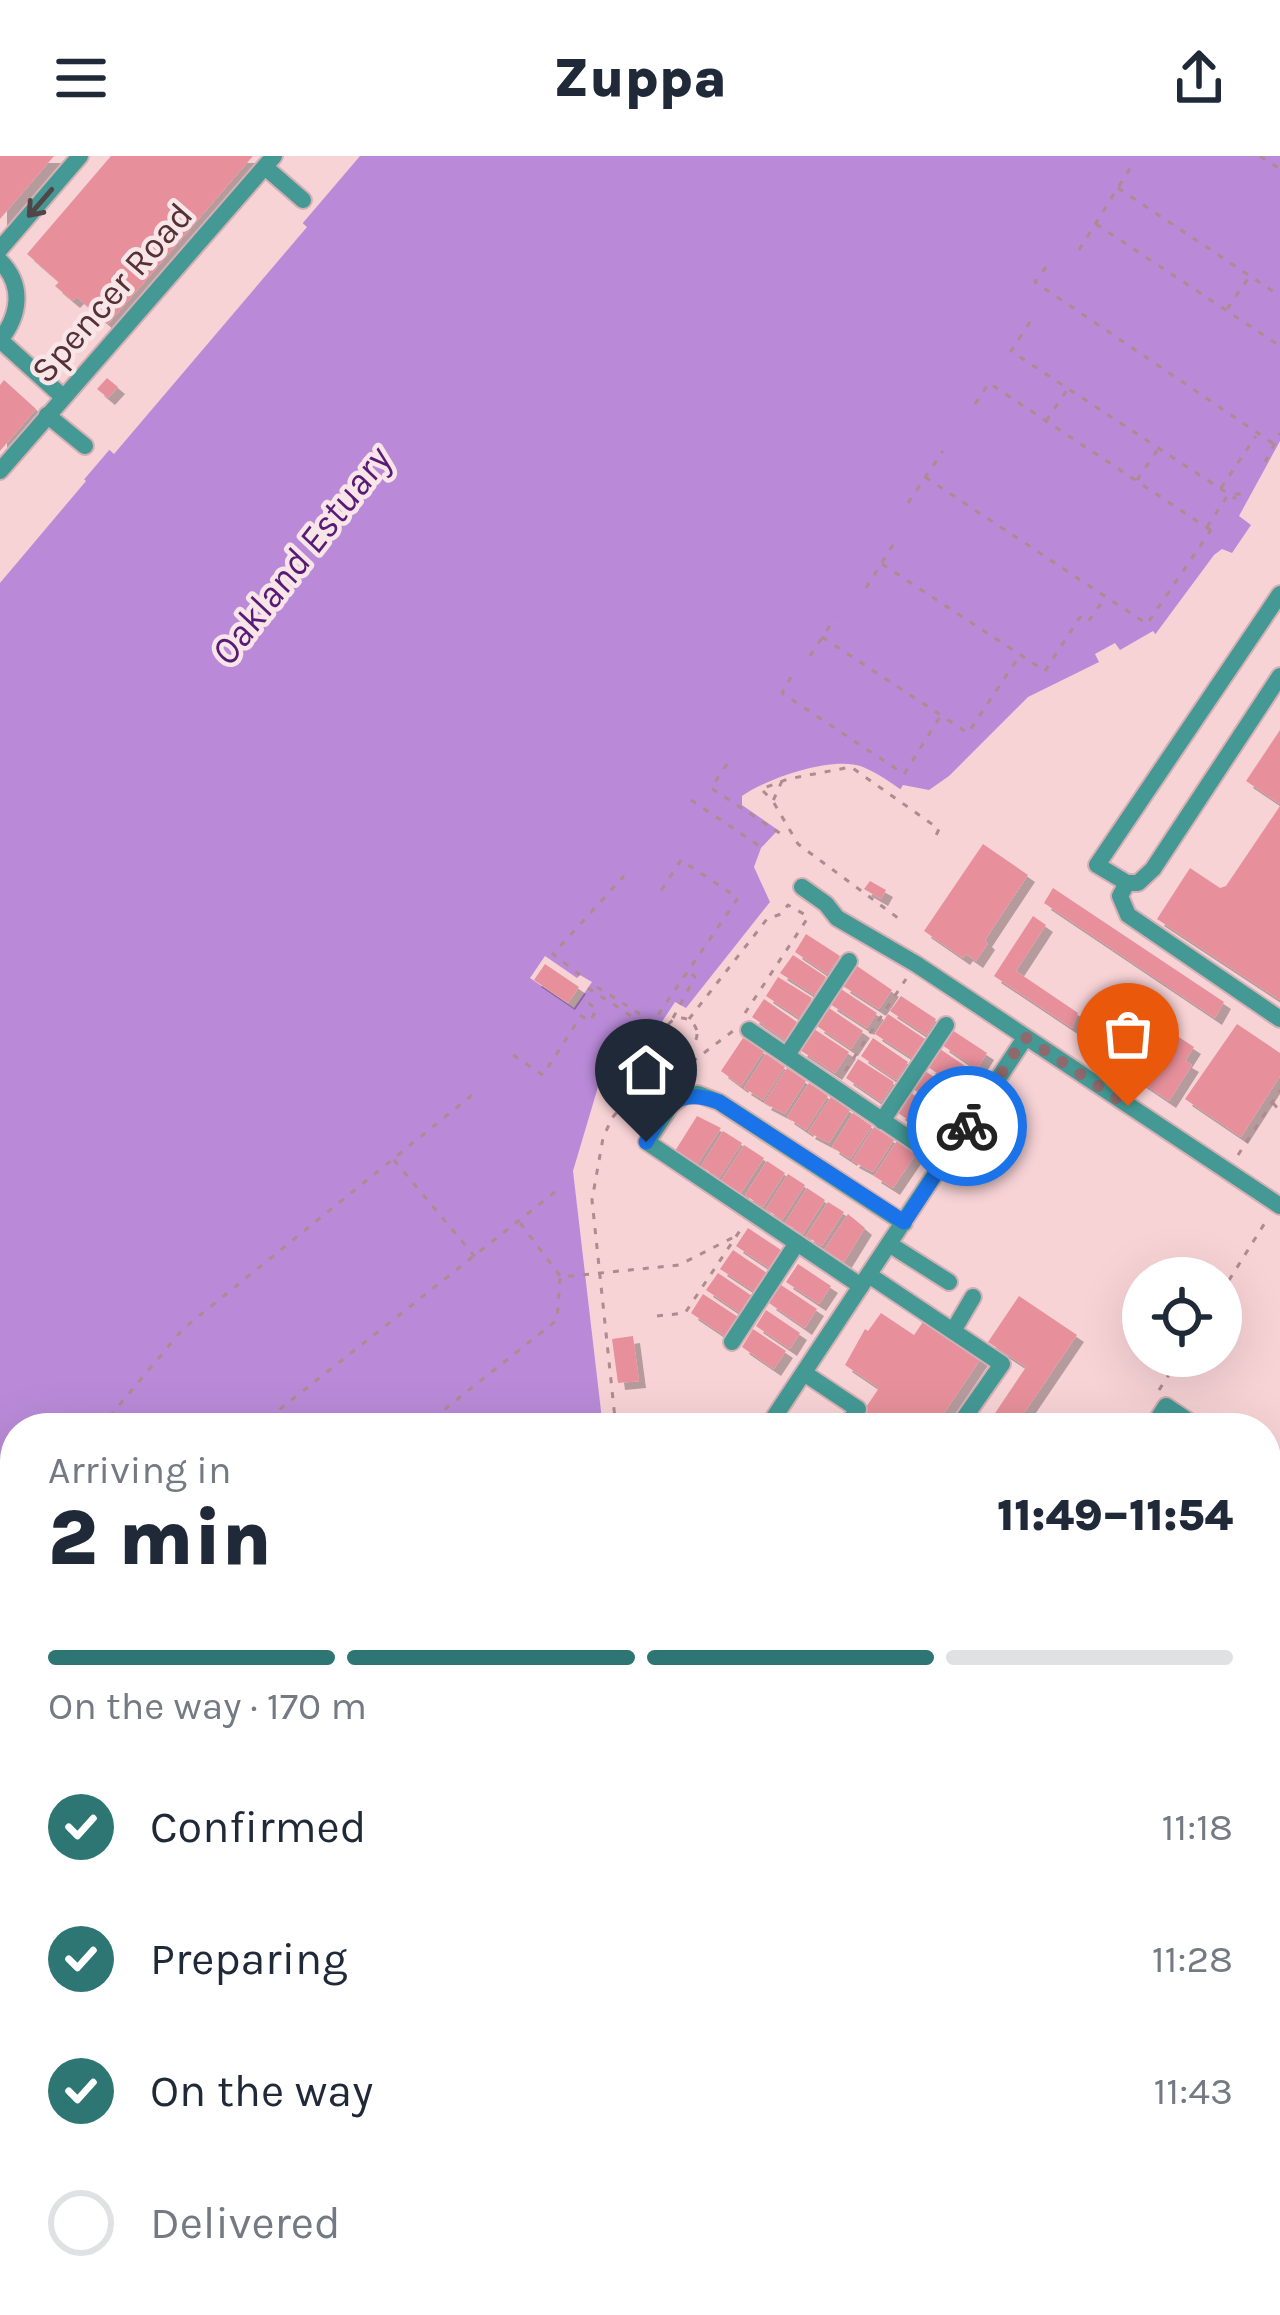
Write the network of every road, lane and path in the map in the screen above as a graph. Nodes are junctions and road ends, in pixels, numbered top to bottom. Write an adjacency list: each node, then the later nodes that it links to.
1 (80, 156): 9 (street, one-way to 9)
2 (1260, 156): 5 (path)
3 (269, 161): 7 (street); 20 (street, Spencer Road)
4 (1134, 161): 6 (path)
5 (1280, 170)
6 (1118, 188): 8 (path); 13 (path)
7 (303, 200)
8 (1096, 224): 10 (path); 15 (path)
9 (0, 249)
10 (1079, 250)
11 (0, 261): 17 (street)
12 (1046, 267): 24 (path)
13 (1250, 276): 14 (path); 15 (path)
14 (1280, 296)
15 (1226, 310): 18 (path)
16 (1030, 322): 19 (path)
17 (0, 340): 20 (street)
18 (1280, 346)
19 (1068, 389): 23 (path); 28 (path)
20 (63, 397): 22 (street, Spencer Road)
21 (975, 404): 23 (path)
22 (47, 416): 27 (street); 31 (street, Spencer Road)
23 (1046, 421): 33 (path)
24 (1258, 434): 26 (path); 34 (path)
25 (1280, 434): 26 (path)
26 (1274, 444): 30 (path)
27 (85, 446)
28 (1158, 449): 33 (path); 34 (path)
29 (943, 451): 32 (path)
30 (1265, 462)
31 (0, 472)
32 (925, 477): 38 (path); 45 (path)
33 (1136, 481): 39 (path)
34 (1220, 490): 36 (path)
35 (1248, 493): 36 (path)
36 (1228, 495): 37 (path); 39 (path)
37 (1236, 500)
38 (908, 503)
39 (1209, 529): 40 (path); 45 (path)
40 (1218, 535)
41 (896, 540): 42 (path)
42 (881, 564): 43 (path); 48 (path)
43 (866, 588)
44 (1280, 594): 61 (street)
45 (1105, 597): 48 (path)
46 (835, 618): 47 (path)
47 (822, 637): 49 (path); 52 (path)
48 (1020, 655): 52 (path)
49 (810, 656)
50 (1280, 676): 61 (street)
51 (791, 677): 52 (path)
52 (941, 715)
53 (727, 764): 57 (path)
54 (782, 782): 56 (path); 56 (path); 58 (path)
55 (691, 800): 59 (path)
56 (773, 802): 57 (path)
57 (786, 827): 64 (path)
58 (934, 839)
59 (761, 848)
60 (624, 876): 68 (path)
61 (1127, 883): 74 (street)
62 (802, 887): 66 (street)
63 (659, 894): 67 (path)
64 (902, 921)
65 (849, 961): 81 (street)
66 (916, 964): 78 (street); 84 (path)
67 (689, 971): 69 (path); 72 (path)
68 (580, 975)
69 (597, 987)
70 (588, 988): 77 (path)
71 (581, 998): 80 (path)
72 (673, 1019): 73 (path); 77 (path)
73 (689, 1019): 75 (path); 79 (path)
74 (1280, 1019)
75 (742, 1024): 81 (street); 83 (path)
76 (946, 1025): 90 (street)
77 (664, 1035): 79 (path)
78 (1025, 1037): 92 (street); 93 (street)
79 (672, 1048): 82 (path)
80 (513, 1055)
81 (787, 1055): 84 (street)
82 (662, 1063): 83 (path); 104 (path)
83 (680, 1072): 87 (path)
84 (834, 1088): 90 (street)
85 (1280, 1090): 88 (path)
86 (477, 1091): 91 (path)
87 (685, 1095): 96 (street); 98 (street)
88 (1272, 1102): 89 (path); 93 (path)
89 (1280, 1112)
90 (883, 1120): 92 (street)
91 (393, 1159): 102 (path); 113 (path)
92 (944, 1162): 98 (street)
93 (1227, 1171): 95 (street)
94 (555, 1192): 97 (path)
95 (1278, 1205): 103 (path)
96 (752, 1213): 99 (path); 100 (street)
97 (519, 1222): 102 (path); 105 (path)
98 (904, 1222): 101 (street)
99 (736, 1236): 104 (path); 109 (path)
100 (797, 1244): 106 (street); 111 (street)
101 (889, 1244): 106 (street); 107 (street)
102 (476, 1258): 114 (path)
103 (1242, 1261)
104 (599, 1275): 105 (path); 116 (path)
105 (561, 1276): 115 (path)
106 (865, 1281): 110 (street); 112 (street)
107 (949, 1282)
108 (973, 1297): 110 (street)
109 (657, 1316)
110 (952, 1330): 119 (street)
111 (732, 1342)
112 (804, 1372): 117 (street); 118 (street)
113 (113, 1413)
114 (275, 1413)
115 (440, 1413)
116 (614, 1413)
117 (777, 1413)
118 (855, 1413)
119 (968, 1413)

